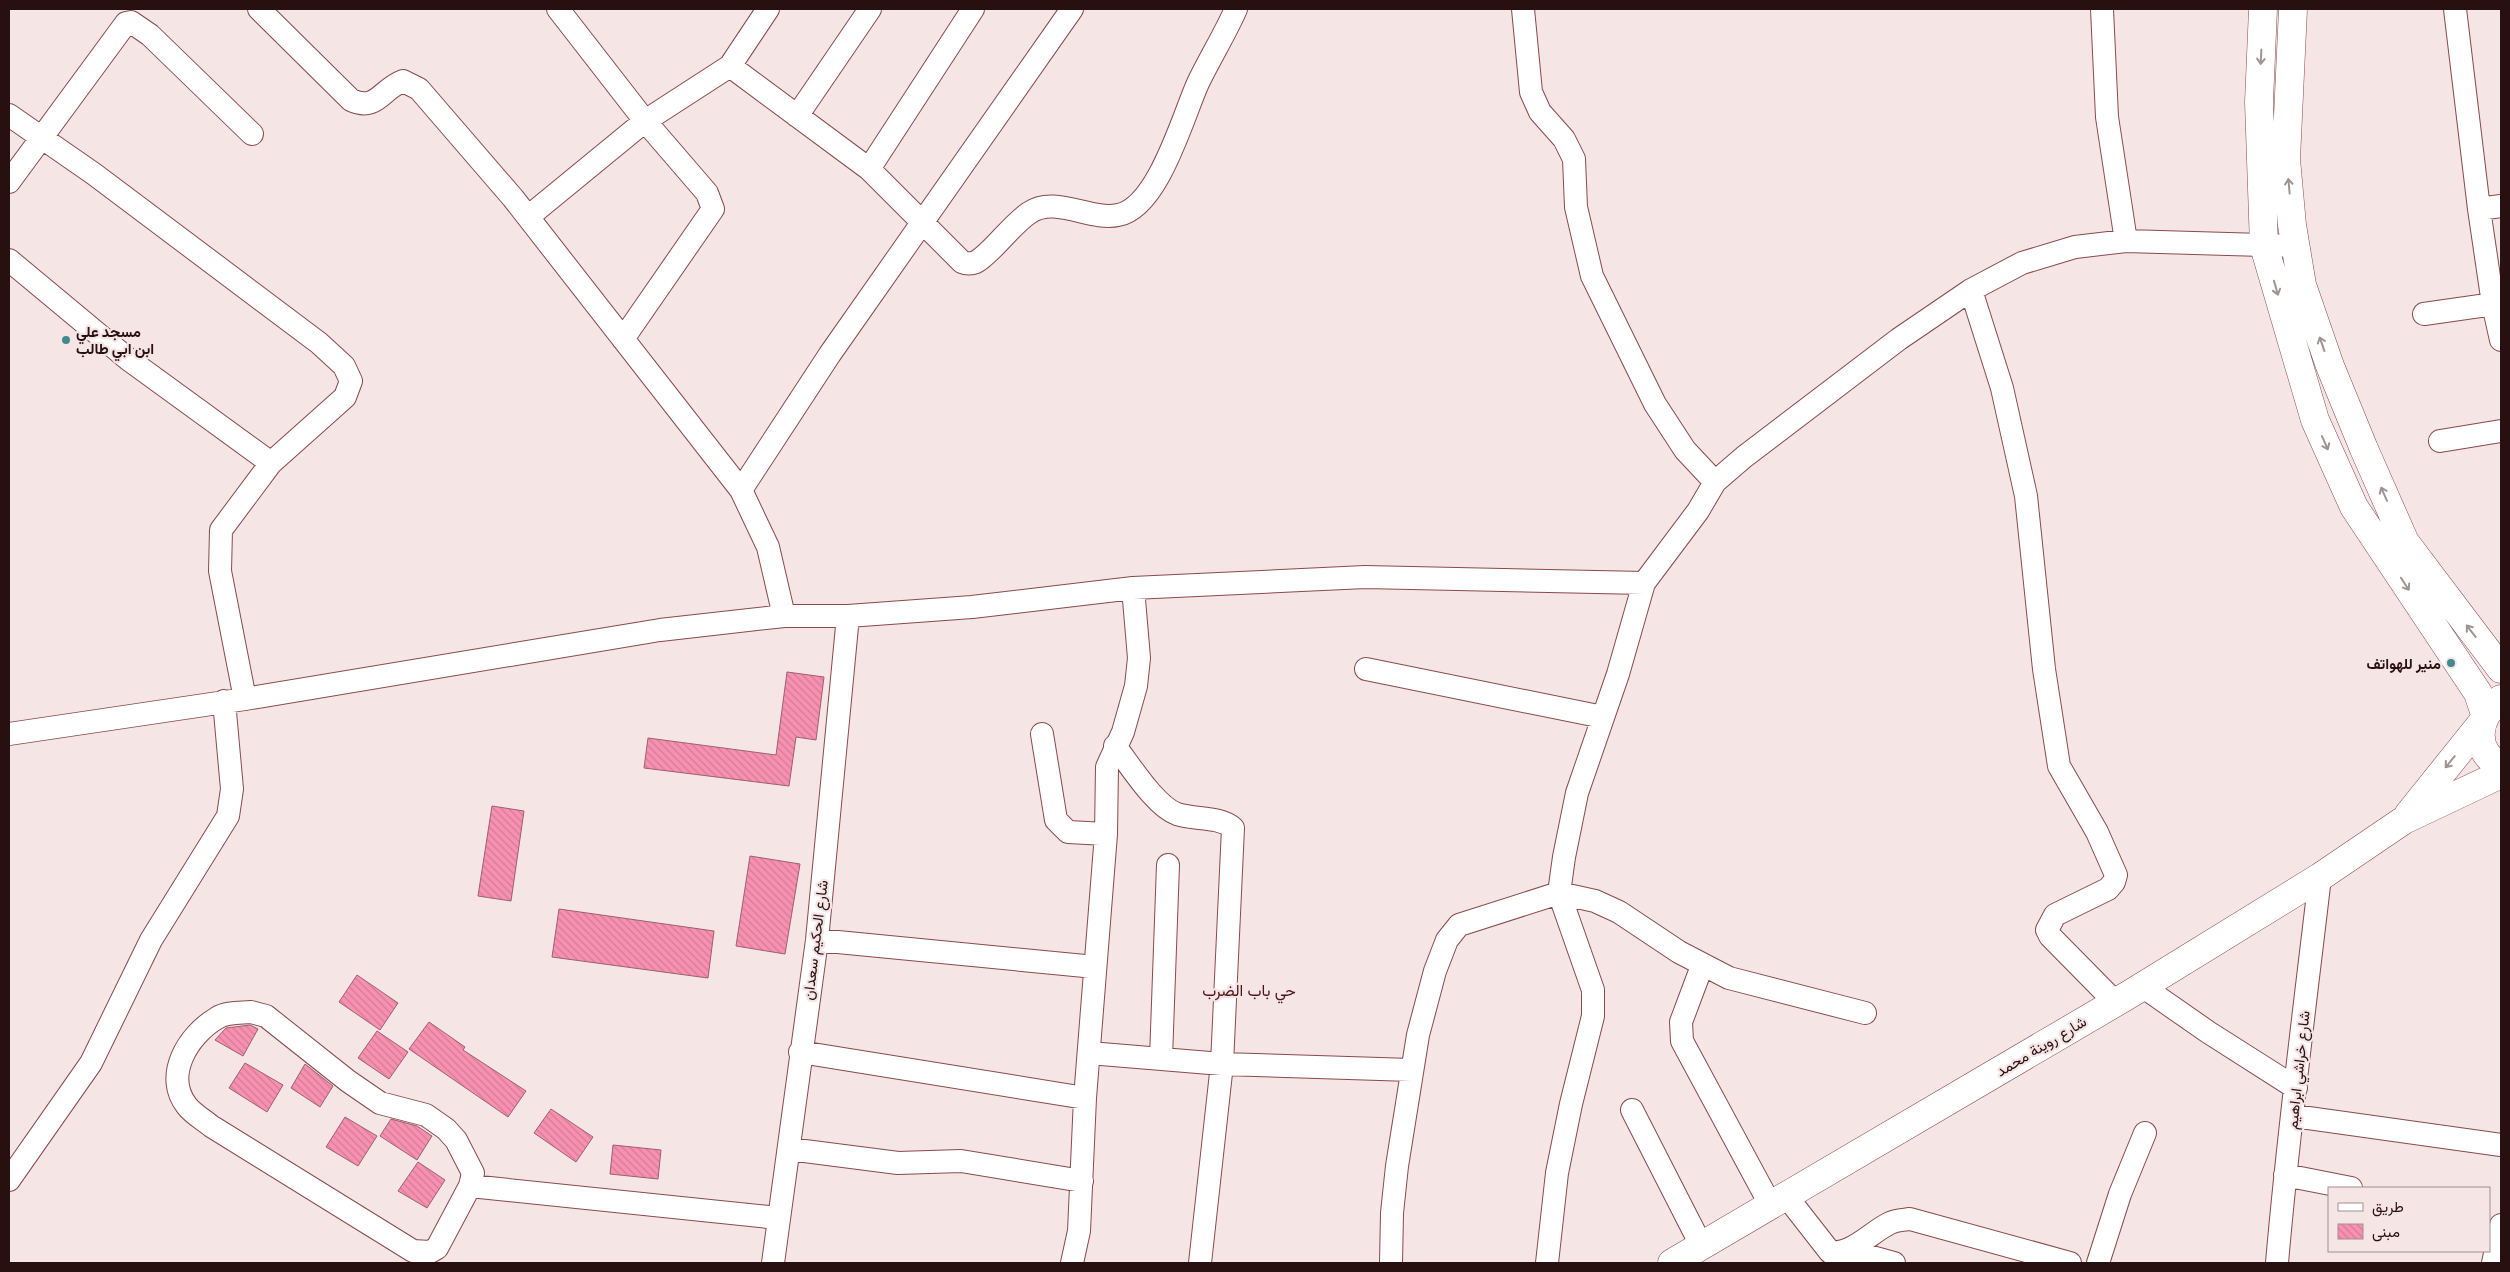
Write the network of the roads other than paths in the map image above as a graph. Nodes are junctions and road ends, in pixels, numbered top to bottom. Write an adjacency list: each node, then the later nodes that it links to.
1 (259, 9): 23 (street)
2 (558, 9): 16 (street)
3 (768, 9): 13 (street)
4 (870, 9): 15 (street)
5 (972, 9): 19 (street)
6 (1072, 9): 24 (street)
7 (1523, 9): 37 (street)
8 (2102, 9): 25 (street)
9 (2263, 9): 26 (main road, one-way to 26)
10 (2293, 9): 27 (main road, one-way to 10)
11 (2455, 9): 22 (street)
12 (1229, 12): 24 (street)
13 (730, 66): 15 (street); 16 (street)
14 (9, 115): 18 (street)
15 (797, 116): 19 (street)
16 (645, 121): 23 (street); 32 (street)
17 (252, 134): 18 (street)
18 (41, 137): 20 (street); 36 (street)
19 (869, 169): 24 (street)
20 (9, 182)
21 (2501, 206): 22 (street)
22 (2479, 209): 30 (street)
23 (528, 218): 32 (street)
24 (922, 222): 38 (street)
25 (2126, 241): 26 (street); 29 (street)
26 (2264, 246): 27 (street); 46 (main road, one-way to 46)
27 (2295, 246): 44 (main road, one-way to 27)
28 (9, 260): 36 (street)
29 (1971, 290): 37 (street); 62 (street)
30 (2497, 303): 31 (street); 33 (street)
31 (2424, 314)
32 (623, 338): 38 (street)
33 (2501, 340)
34 (2501, 431): 35 (street)
35 (2440, 441)
36 (272, 463): 45 (street)
37 (1715, 482): 39 (street)
38 (741, 490): 41 (street)
39 (1644, 583): 40 (street); 47 (street)
40 (1133, 588): 42 (street); 50 (street)
41 (784, 616): 42 (street); 45 (street)
42 (848, 616): 58 (street, شارع الحكيم سعدان)
43 (1366, 669): 47 (street)
44 (2501, 669)
45 (235, 700): 48 (street); 77 (street)
46 (2489, 712): 51 (main road); 53 (main road, one-way to 53)
47 (1603, 717): 57 (street)
48 (9, 734)
49 (1042, 734): 54 (street)
50 (1116, 746): 54 (street); 67 (street)
51 (2501, 766)
52 (2501, 774): 53 (main road)
53 (2404, 820): 56 (main road, شارع روينة محمد)
54 (1106, 834): 60 (street)
55 (1168, 864): 66 (street)
56 (2320, 877): 61 (main road, شارع روينة محمد); 69 (street, شارع خراشي ابراهيم)
57 (1560, 893): 59 (street); 68 (street); 90 (street)
58 (817, 940): 60 (street); 64 (street, شارع الحكيم سعدان)
59 (1702, 966): 63 (street); 81 (street)
60 (1095, 968): 65 (street)
61 (2142, 986): 62 (main road, شارع روينة محمد); 69 (street)
62 (2115, 1002): 81 (main road, شارع روينة محمد)
63 (1864, 1014)
64 (800, 1052): 70 (street); 75 (street, شارع الحكيم سعدان)
65 (1089, 1053): 66 (street); 70 (street)
66 (1161, 1058): 67 (street)
67 (1222, 1064): 68 (street); 88 (street)
68 (1411, 1070): 89 (street)
69 (2296, 1088): 72 (street, شارع خراشي ابراهيم)
70 (1085, 1098): 78 (street)
71 (1632, 1110): 84 (street)
72 (2294, 1116): 74 (street); 76 (street, شارع خراشي ابراهيم)
73 (2145, 1133): 94 (street)
74 (2501, 1145)
75 (788, 1150): 78 (street); 82 (street, شارع الحكيم سعدان)
76 (2285, 1175): 80 (street); 95 (street, شارع خراشي ابراهيم)
77 (9, 1180)
78 (1082, 1181): 87 (street)
79 (470, 1186): 79 (street); 82 (street)
80 (2346, 1187)
81 (1779, 1202): 84 (main road, شارع روينة محمد); 85 (street)
82 (778, 1218): 86 (street, شارع الحكيم سعدان)
83 (2501, 1225): 96 (street)
84 (1702, 1247): 91 (main road, شارع روينة محمد)
85 (1848, 1250): 92 (street); 93 (street)
86 (774, 1263)
87 (1072, 1263)
88 (1200, 1263)
89 (1391, 1263)
90 (1547, 1263)
91 (1672, 1263)
92 (1894, 1263)
93 (2070, 1263)
94 (2098, 1263)
95 (2277, 1263)
96 (2493, 1263)

